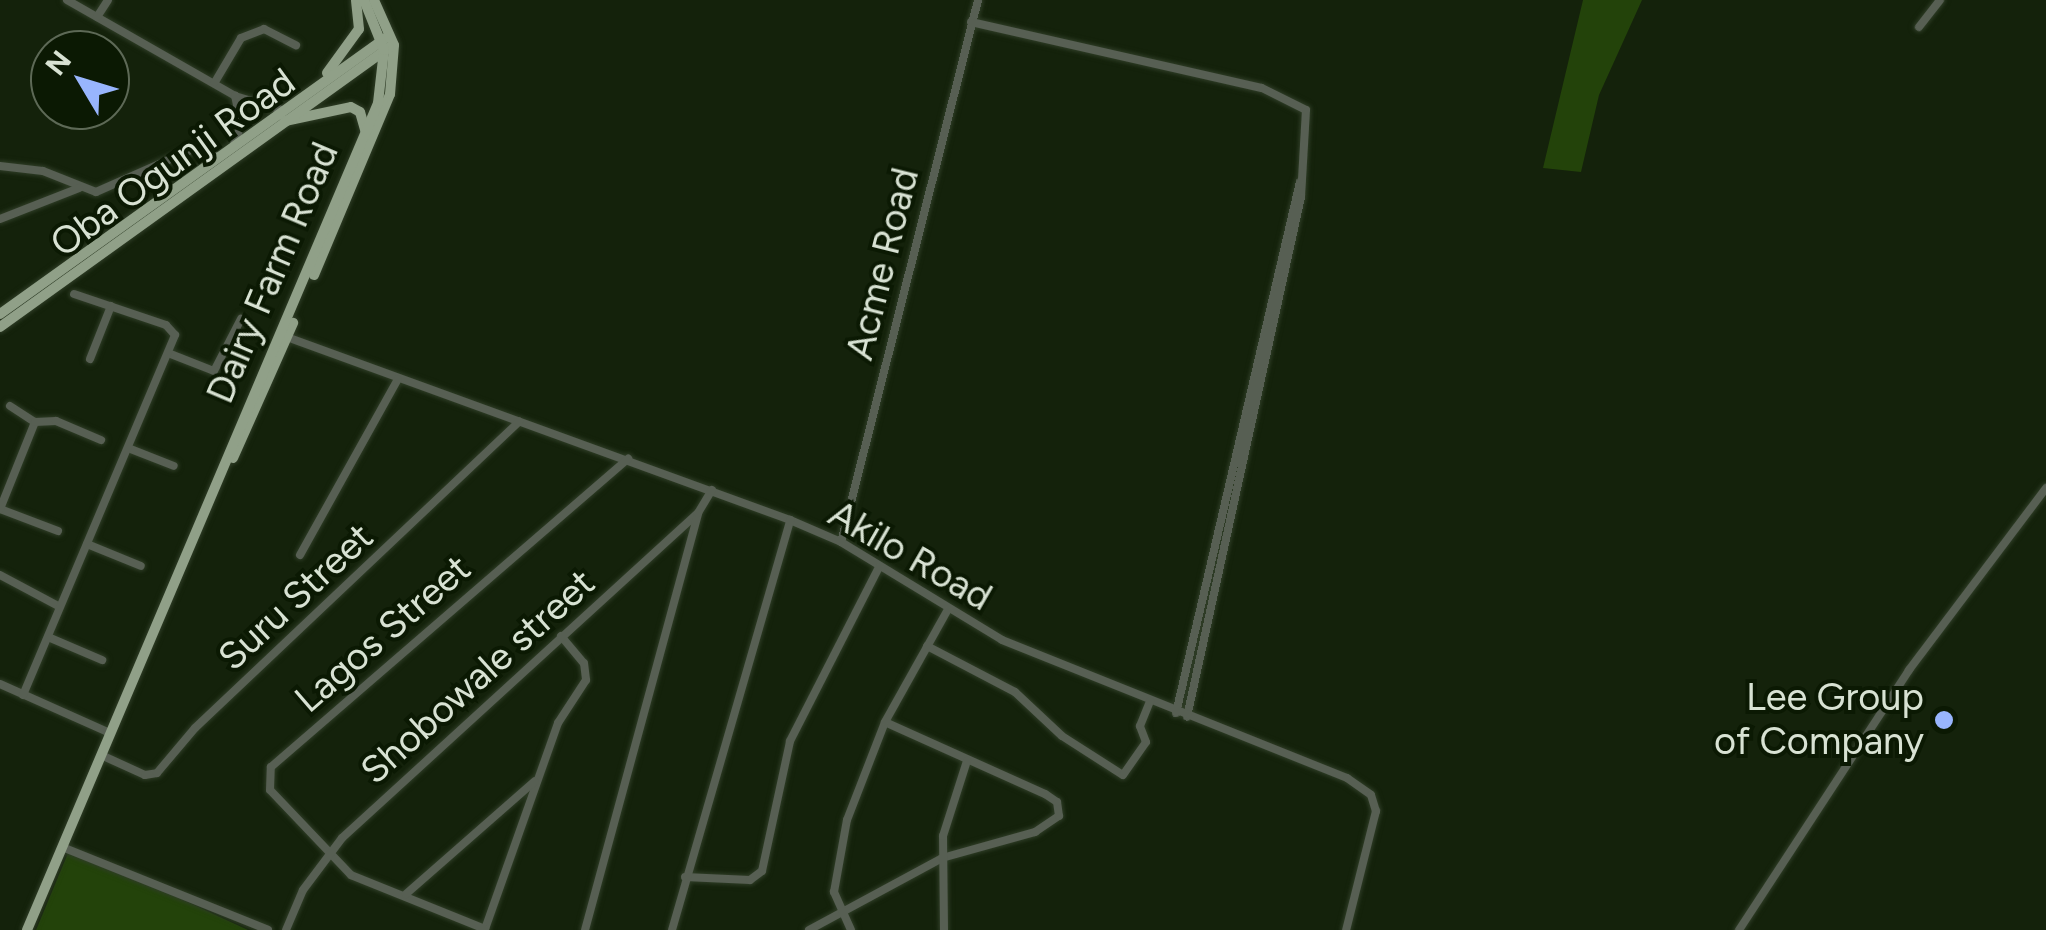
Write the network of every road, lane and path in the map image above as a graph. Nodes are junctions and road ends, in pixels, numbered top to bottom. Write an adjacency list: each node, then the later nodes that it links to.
1 (67, 0): 8 (street)
2 (108, 0): 8 (street)
3 (356, 0): 14 (main road)
4 (364, 0): 11 (main road)
5 (374, 0): 11 (main road)
6 (978, 0): 9 (street, Acme Road)
7 (1940, 0): 10 (street)
8 (98, 17): 13 (street)
9 (972, 22): 30 (street); 47 (street, Acme Road)
10 (1919, 28)
11 (387, 43): 14 (main road, Oba Ogunji Road); 17 (main road, Oba Ogunji Road); 18 (main road, Dairy Farm Road); 31 (main road, Dairy Farm Road)
12 (296, 45): 13 (street)
13 (215, 82): 15 (street)
14 (317, 85): 16 (main road, Oba Ogunji Road)
15 (236, 96): 16 (street); 19 (street)
16 (282, 110): 19 (main road, Oba Ogunji Road)
17 (275, 124): 18 (main road); 20 (main road, Oba Ogunji Road)
18 (366, 134): 31 (main road, Dairy Farm Road)
19 (234, 146): 20 (main road, Oba Ogunji Road)
20 (220, 161): 22 (street); 24 (main road, Oba Ogunji Road)
21 (0, 166): 22 (street)
22 (79, 188): 23 (street)
23 (0, 218)
24 (60, 277): 27 (main road, Oba Ogunji Road); 29 (main road, Oba Ogunji Road)
25 (74, 294): 26 (street)
26 (110, 306): 32 (street); 33 (street)
27 (0, 314)
28 (241, 319): 32 (street)
29 (0, 327)
30 (1266, 333): 62 (street); 63 (street)
31 (284, 335): 34 (street, Akilo Road); 65 (main road, Dairy Farm Road)
32 (168, 353): 39 (street)
33 (90, 359)
34 (398, 379): 37 (street, Akilo Road); 49 (street)
35 (10, 406): 36 (street)
36 (35, 422): 38 (street); 46 (street)
37 (519, 422): 40 (street, Akilo Road); 66 (street, Suru Street)
38 (100, 440)
39 (128, 448): 41 (street); 48 (street)
40 (628, 458): 43 (street, Akilo Road); 70 (street, Lagos Street)
41 (174, 466)
42 (2046, 488): 84 (street)
43 (712, 490): 44 (street); 45 (street, Akilo Road)
44 (698, 512): 55 (street, Shobowale street); 78 (street)
45 (790, 520): 47 (street, Akilo Road); 72 (street)
46 (58, 531)
47 (840, 542): 51 (street, Akilo Road)
48 (87, 544): 50 (street); 53 (street)
49 (300, 556)
50 (141, 566)
51 (879, 567): 54 (street, Akilo Road); 72 (street)
52 (0, 575): 53 (street)
53 (58, 606): 56 (street)
54 (947, 611): 57 (street); 61 (street, Akilo Road)
55 (561, 636): 68 (street); 70 (street, Shobowale street)
56 (48, 637): 58 (street); 60 (street)
57 (927, 646): 61 (street); 64 (street)
58 (102, 660)
59 (0, 684): 60 (street)
60 (24, 695): 65 (street)
61 (1150, 700): 62 (street, Akilo Road)
62 (1176, 713): 63 (street, Akilo Road)
63 (1187, 716): 83 (street, Akilo Road)
64 (885, 722): 67 (street); 74 (street)
65 (110, 733): 66 (main road, Dairy Farm Road)
66 (101, 755): 69 (main road, Dairy Farm Road)
67 (968, 761): 71 (street); 71 (street)
68 (536, 781): 73 (street); 73 (street, Lagos Street)
69 (62, 847): 75 (main road, Dairy Farm Road); 76 (street)
70 (327, 856): 73 (street, Lagos Street); 77 (street, Shobowale street)
71 (942, 858): 74 (street); 82 (street)
72 (685, 877): 79 (street)
73 (406, 894)
74 (841, 914): 80 (street); 81 (street)
75 (27, 930)
76 (268, 930)
77 (286, 930)
78 (584, 930)
79 (672, 930)
80 (809, 930)
81 (851, 930)
82 (944, 930)
83 (1346, 930)
84 (1739, 930)

